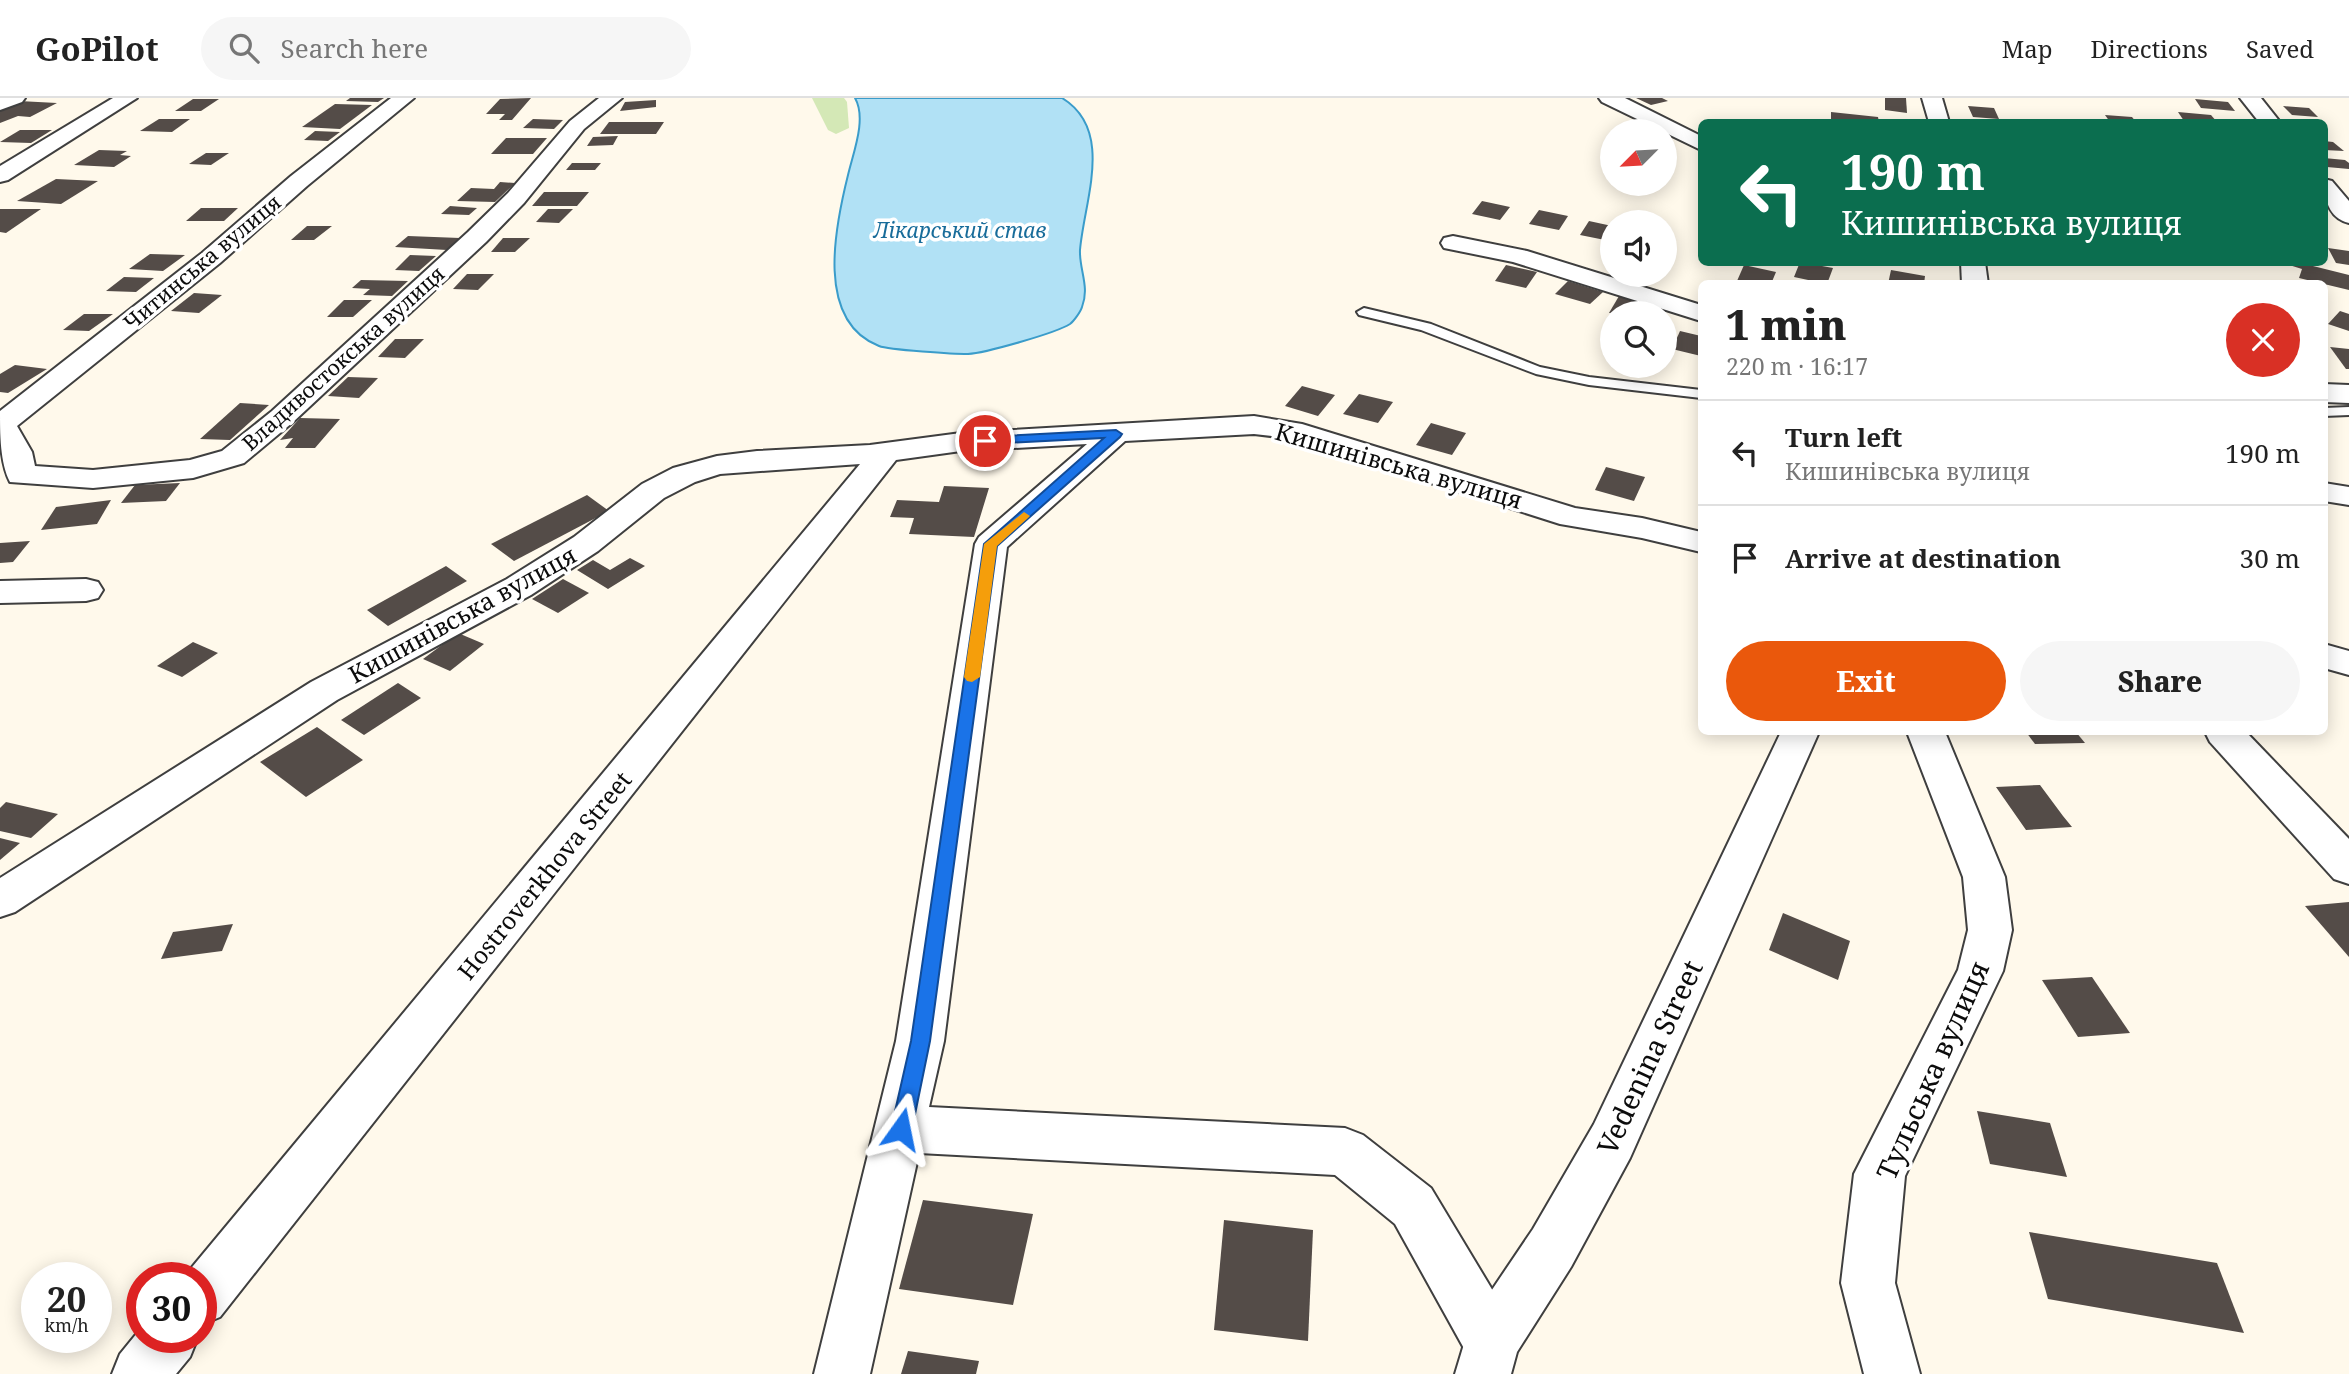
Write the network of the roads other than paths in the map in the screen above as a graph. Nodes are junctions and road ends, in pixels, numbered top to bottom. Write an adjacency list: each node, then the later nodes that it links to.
1 (15, 98): 8 (street)
2 (127, 98): 12 (street)
3 (404, 98): 23 (street, Читинська вулиця)
4 (612, 98): 23 (street, Владивостокська вулиця)
5 (1609, 98): 11 (street)
6 (1932, 98): 9 (street)
7 (2250, 98): 10 (street)
8 (0, 104)
9 (1938, 119)
10 (2268, 119)
11 (1698, 142)
12 (0, 175)
13 (2328, 194): 14 (street)
14 (2340, 213)
15 (1453, 243): 17 (street)
16 (1364, 312): 18 (lane)
17 (1698, 312)
18 (1698, 394)
19 (2328, 394): 20 (street)
20 (2349, 394)
21 (2349, 411): 22 (lane)
22 (2328, 412)
23 (1, 425)
24 (1116, 434): 25 (street, Кишинівська вулиця); 28 (street, Кишинівська вулиця); 38 (street)
25 (886, 452): 37 (street, Кишинівська вулиця); 39 (street, Hostroverkhova Street)
26 (2328, 493): 27 (street)
27 (2349, 496)
28 (1698, 541)
29 (86, 590): 30 (street)
30 (0, 592)
31 (2328, 657): 32 (street)
32 (2349, 663)
33 (1799, 735): 41 (street, Vedenina Street)
34 (1927, 735): 44 (street, Тульська вулиця)
35 (2227, 735): 36 (street)
36 (2349, 867)
37 (0, 900)
38 (901, 1129): 41 (street); 43 (street)
39 (217, 1278)
40 (157, 1353): 42 (street)
41 (1487, 1357)
42 (140, 1374)
43 (842, 1374)
44 (1892, 1374)

